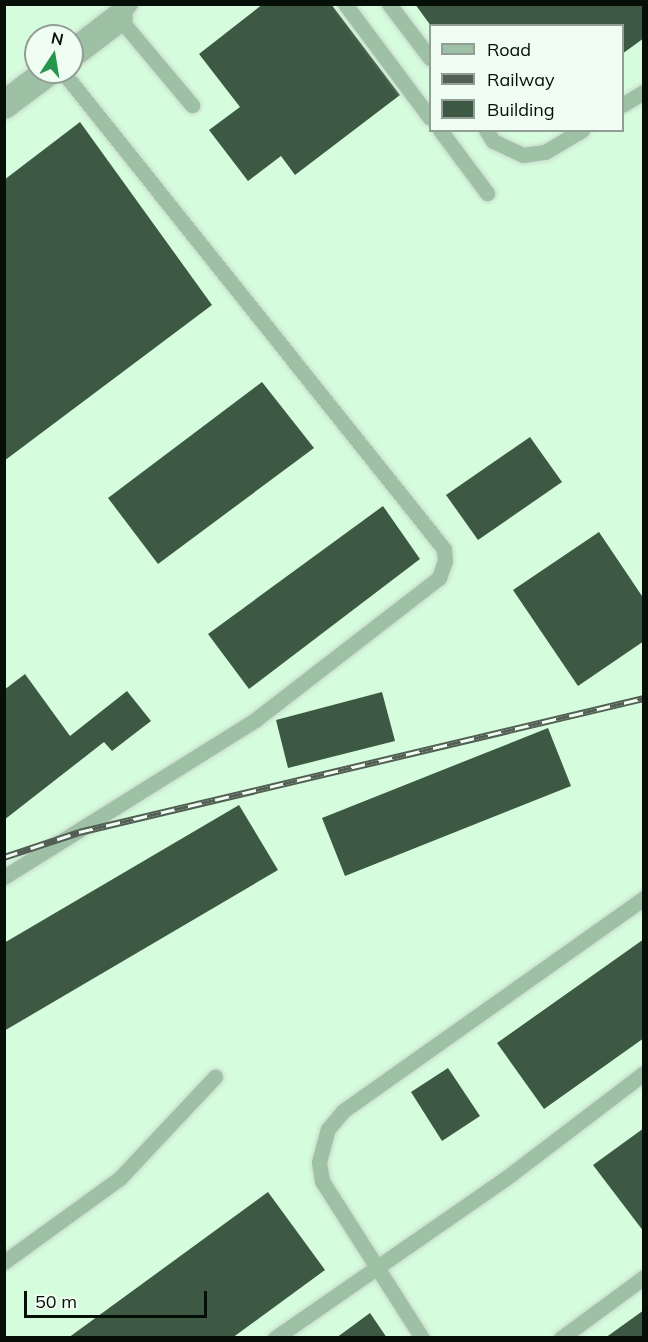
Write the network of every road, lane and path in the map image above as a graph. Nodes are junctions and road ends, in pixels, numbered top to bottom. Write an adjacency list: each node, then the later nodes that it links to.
1 (345, 4): 12 (lane)
2 (389, 4): 5 (lane)
3 (125, 11): 4 (street); 11 (lane)
4 (84, 44)
5 (429, 57)
6 (32, 84): 10 (street)
7 (73, 84): 17 (lane)
8 (644, 92): 9 (lane)
9 (624, 104)
10 (4, 105)
11 (192, 105)
12 (429, 117)
13 (441, 132): 16 (lane)
14 (487, 132): 15 (lane)
15 (579, 132)
16 (487, 193)
17 (4, 877)
18 (644, 898): 22 (lane)
19 (644, 1073): 22 (lane)
20 (215, 1077): 21 (lane)
21 (4, 1262)
22 (375, 1268): 24 (lane); 25 (lane)
23 (644, 1277): 26 (lane)
24 (275, 1338)
25 (422, 1338)
26 (561, 1338)

